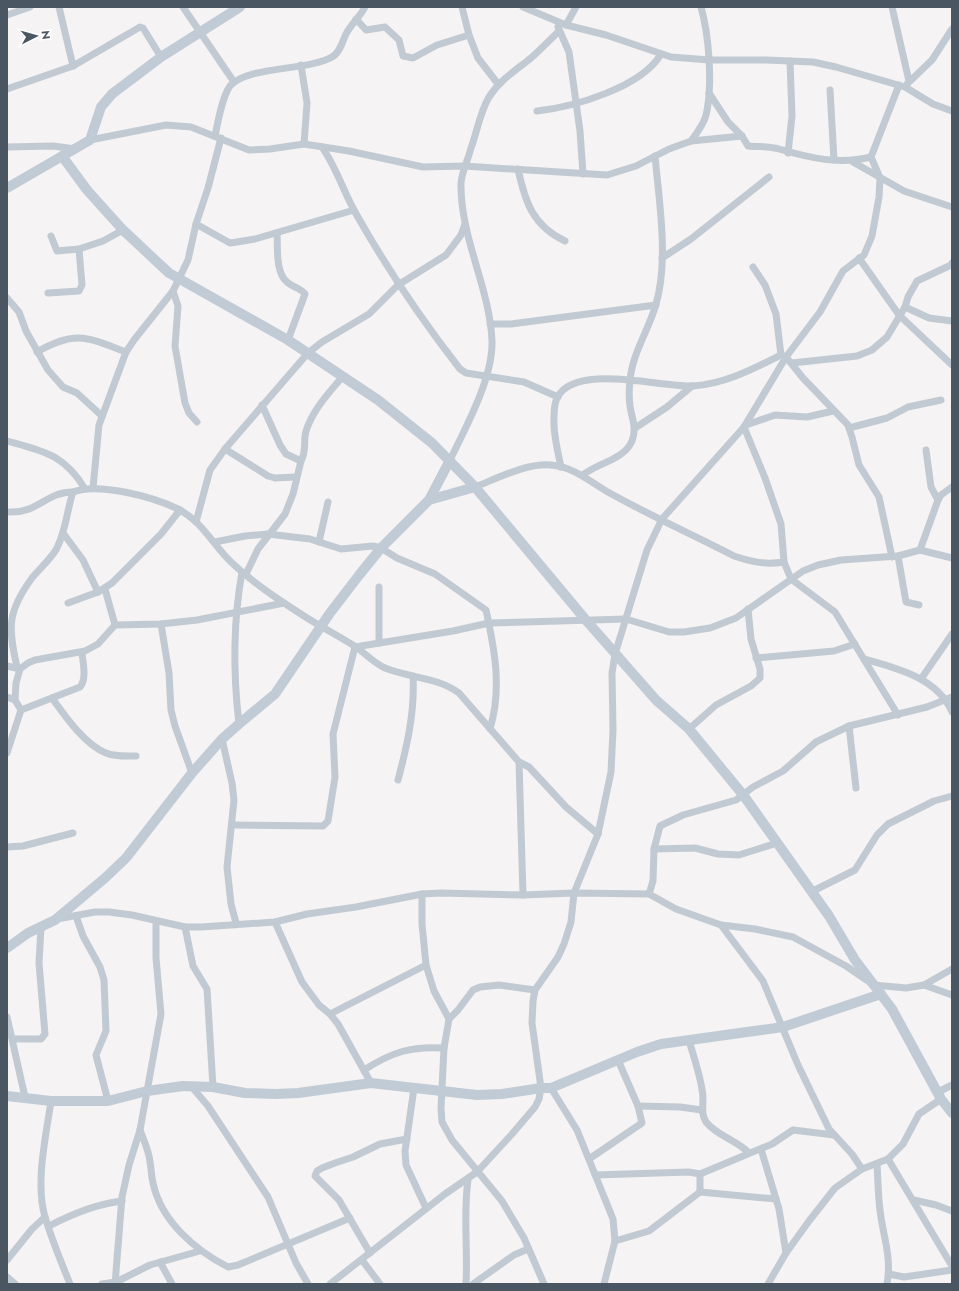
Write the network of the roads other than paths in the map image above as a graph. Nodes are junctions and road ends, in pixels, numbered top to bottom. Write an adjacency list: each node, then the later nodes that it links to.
1 (30, 7): 11 (street)
2 (59, 7): 24 (street)
3 (183, 7): 17 (street)
4 (240, 7): 17 (street)
5 (365, 7): 12 (street)
6 (462, 7): 18 (street)
7 (523, 7): 13 (street)
8 (576, 7): 14 (street)
9 (702, 7): 21 (street)
10 (892, 7): 27 (street)
11 (7, 15)
12 (356, 19): 18 (street); 23 (street)
13 (554, 20): 14 (street); 16 (street)
14 (566, 25): 19 (street)
15 (952, 29): 27 (street)
16 (559, 31): 26 (street); 31 (street)
17 (200, 32): 20 (street); 25 (street)
18 (469, 35): 26 (street)
19 (661, 54): 21 (street); 31 (street)
20 (160, 57): 24 (street); 36 (street)
21 (709, 60): 22 (street); 30 (street)
22 (790, 61): 27 (street); 42 (street)
23 (301, 65): 25 (street); 38 (street)
24 (73, 66): 28 (street)
25 (234, 82): 35 (street)
26 (498, 84): 48 (street)
27 (904, 85): 33 (street); 45 (street)
28 (7, 89)
29 (830, 90): 46 (street)
30 (709, 93): 34 (street); 37 (street)
31 (577, 105): 32 (street); 50 (street)
32 (537, 111)
33 (952, 111)
34 (742, 136): 37 (street); 42 (street)
35 (218, 137): 36 (street); 38 (street); 56 (street)
36 (90, 140): 41 (street)
37 (691, 141): 44 (street)
38 (304, 144): 40 (street)
39 (8, 145): 41 (street)
40 (322, 147): 48 (street); 55 (street)
41 (75, 149): 43 (street)
42 (788, 153): 46 (street)
43 (62, 156): 53 (street); 58 (street)
44 (655, 156): 50 (street); 63 (street)
45 (871, 157): 47 (street); 52 (street)
46 (834, 160): 47 (street)
47 (853, 162): 52 (street)
48 (464, 166): 49 (street); 57 (street)
49 (518, 169): 50 (street); 61 (street)
50 (583, 174)
51 (769, 177): 63 (street)
52 (880, 178): 54 (street); 64 (street)
53 (7, 188)
54 (952, 207)
55 (354, 210): 59 (street); 68 (street)
56 (196, 224): 59 (street); 67 (street)
57 (465, 224): 68 (street); 76 (street)
58 (123, 230): 62 (street); 67 (street)
59 (277, 233): 77 (street)
60 (51, 236): 62 (street)
61 (565, 241)
62 (79, 249): 70 (street)
63 (662, 258): 72 (street)
64 (859, 258): 74 (street); 81 (street)
65 (952, 263): 73 (street)
66 (753, 267): 81 (street)
67 (178, 280): 69 (street); 77 (street)
68 (398, 285): 80 (street); 84 (street)
69 (173, 291): 79 (street); 93 (street)
70 (48, 293)
71 (7, 298): 78 (street)
72 (656, 305): 76 (street); 86 (street)
73 (905, 307): 74 (street); 75 (street)
74 (899, 315): 82 (street); 83 (street)
75 (952, 321)
76 (490, 324): 84 (street)
77 (288, 340): 80 (street)
78 (36, 352): 79 (street); 92 (street)
79 (126, 352): 92 (street)
80 (308, 353): 85 (street); 90 (street)
81 (784, 356): 82 (street); 87 (street); 94 (street)
82 (792, 363): 91 (street)
83 (952, 365)
84 (486, 375): 88 (street); 100 (street)
85 (343, 376): 100 (street); 101 (street)
86 (630, 381): 87 (street); 88 (street); 95 (street)
87 (692, 386): 95 (street)
88 (558, 397): 102 (street)
89 (941, 400): 96 (street)
90 (262, 405): 98 (street); 101 (street)
91 (833, 411): 94 (street); 96 (street)
92 (102, 416): 107 (street)
93 (197, 422)
94 (745, 426): 115 (street); 125 (street)
95 (635, 428): 103 (street)
96 (849, 428): 123 (street)
97 (7, 441): 108 (street)
98 (225, 449): 104 (street); 116 (street)
99 (926, 450): 111 (street)
100 (450, 460): 105 (street); 110 (street)
101 (301, 461): 104 (street)
102 (561, 467): 103 (street); 105 (street)
103 (583, 475): 115 (street)
104 (296, 477): 118 (street)
105 (475, 487): 110 (street); 136 (street)
106 (952, 487): 111 (street)
107 (93, 488): 108 (street); 113 (street)
108 (85, 489): 109 (street)
109 (73, 492): 114 (street); 117 (street)
110 (429, 500): 121 (street)
111 (938, 500): 122 (street)
112 (328, 502): 120 (street)
113 (180, 510): 116 (street); 129 (street)
114 (7, 512)
115 (662, 519): 125 (street); 137 (street)
116 (196, 522): 119 (street)
117 (63, 533): 130 (street); 151 (street)
118 (268, 534): 119 (street); 120 (street); 126 (street)
119 (215, 542): 126 (street)
120 (320, 542): 121 (street)
121 (382, 548): 138 (street); 141 (street)
122 (920, 550): 123 (street); 124 (street)
123 (895, 557): 127 (street); 133 (street)
124 (952, 558)
125 (784, 562): 127 (street)
126 (244, 573): 132 (street); 135 (street)
127 (791, 579): 134 (street); 144 (street)
128 (379, 587): 143 (street)
129 (105, 589): 130 (street); 140 (street)
130 (98, 592): 131 (street)
131 (68, 603)
132 (284, 603): 135 (street); 141 (street)
133 (919, 606)
134 (748, 609): 137 (street); 148 (street)
135 (237, 612): 139 (street); 161 (street)
136 (584, 619): 137 (street); 138 (street); 147 (street)
137 (626, 619): 147 (street)
138 (489, 623): 143 (street); 163 (street)
139 (161, 624): 140 (street); 169 (street)
140 (115, 625): 146 (street)
141 (321, 626): 145 (street); 161 (street)
142 (952, 634): 153 (street)
143 (379, 643): 145 (street)
144 (855, 644): 148 (street); 149 (street)
145 (355, 647): 152 (street); 174 (street)
146 (82, 653): 151 (street); 155 (street)
147 (615, 654): 164 (street); 176 (street)
148 (756, 658): 164 (street)
149 (864, 659): 153 (street); 160 (street)
150 (7, 666): 151 (street)
151 (19, 668): 157 (street)
152 (413, 676): 163 (street); 170 (street)
153 (921, 680): 156 (street)
154 (7, 697): 157 (street)
155 (52, 698): 158 (street); 167 (street)
156 (949, 699): 159 (street); 160 (street)
157 (15, 700): 158 (street)
158 (21, 710): 166 (street)
159 (952, 712)
160 (898, 715): 162 (street)
161 (239, 724): 165 (street)
162 (849, 726): 171 (street); 172 (street)
163 (490, 729): 168 (street)
164 (689, 729): 172 (street)
165 (222, 740): 169 (street); 174 (street)
166 (7, 753)
167 (136, 756)
168 (519, 762): 176 (street); 184 (street)
169 (192, 773): 186 (street)
170 (398, 780)
171 (856, 788)
172 (744, 796): 177 (street); 179 (street)
173 (952, 796): 180 (street)
174 (232, 826): 189 (street)
175 (73, 833): 178 (street)
176 (598, 834): 181 (street)
177 (777, 843): 179 (street); 180 (street)
178 (7, 847)
179 (654, 849): 183 (street)
180 (811, 892): 196 (street)
181 (574, 893): 183 (street); 184 (street); 198 (street)
182 (422, 894): 184 (street); 188 (street); 194 (street)
183 (649, 894): 190 (street)
184 (523, 895)
185 (76, 916): 186 (street); 187 (street); 222 (street)
186 (55, 920): 191 (street)
187 (156, 921): 192 (street); 216 (street)
188 (274, 922): 189 (street); 201 (street)
189 (236, 924): 192 (street)
190 (722, 925): 196 (street); 204 (street)
191 (41, 927): 193 (street); 205 (street)
192 (185, 927): 213 (street)
193 (7, 948)
194 (426, 965): 201 (street); 203 (street)
195 (952, 969): 197 (street)
196 (874, 985): 197 (street); 199 (street)
197 (924, 985): 200 (street)
198 (535, 990): 203 (street); 215 (street)
199 (881, 994): 204 (street); 219 (street)
200 (952, 995)
201 (330, 1014): 209 (street)
202 (7, 1017): 205 (street)
203 (449, 1018): 207 (street)
204 (783, 1027): 206 (street); 227 (street)
205 (13, 1039): 220 (street)
206 (690, 1040): 208 (street); 224 (street)
207 (444, 1048): 209 (street); 217 (street)
208 (618, 1060): 215 (street); 223 (street)
209 (364, 1070): 210 (street)
210 (371, 1083): 213 (street); 214 (street)
211 (952, 1085): 219 (street)
212 (191, 1086): 213 (street); 216 (street); 249 (street)
213 (213, 1087)
214 (414, 1088): 217 (street); 228 (street)
215 (546, 1088): 217 (street); 231 (street); 235 (street)
216 (147, 1091): 222 (street); 226 (street)
217 (442, 1091): 235 (street)
218 (7, 1096): 220 (street)
219 (940, 1096): 225 (street); 232 (street)
220 (25, 1097): 221 (street)
221 (51, 1101): 222 (street); 245 (street)
222 (108, 1102)
223 (638, 1106): 224 (street); 231 (street)
224 (702, 1110): 230 (street)
225 (952, 1113)
226 (140, 1130): 242 (street); 251 (street)
227 (834, 1135): 229 (street); 234 (street)
228 (407, 1139): 243 (street); 246 (street)
229 (761, 1149): 230 (street); 240 (street)
230 (749, 1153): 236 (street)
231 (589, 1159): 237 (street)
232 (888, 1159): 233 (street); 241 (street)
233 (877, 1164): 234 (street); 259 (street)
234 (862, 1169): 253 (street)
235 (478, 1172): 238 (street); 250 (street)
236 (700, 1174): 237 (street); 239 (street)
237 (595, 1175): 248 (street)
238 (468, 1180): 243 (street); 269 (street)
239 (700, 1192): 240 (street); 248 (street)
240 (776, 1199): 253 (street)
241 (914, 1200): 244 (street); 257 (street)
242 (122, 1201): 247 (street); 261 (street)
243 (426, 1208): 252 (street)
244 (952, 1211)
245 (45, 1217): 247 (street); 254 (street)
246 (350, 1218): 249 (street); 252 (street)
247 (49, 1226): 263 (street)
248 (615, 1242): 272 (street)
249 (289, 1244): 251 (street); 266 (street)
250 (528, 1249): 270 (street); 271 (street)
251 (200, 1251): 256 (street)
252 (370, 1253): 255 (street)
253 (786, 1253): 273 (street)
254 (7, 1260)
255 (362, 1260): 267 (street); 268 (street)
256 (160, 1262): 261 (street); 265 (street)
257 (952, 1266)
258 (952, 1270): 259 (street)
259 (889, 1274): 274 (street)
260 (7, 1277): 262 (street)
261 (115, 1283): 264 (street)
262 (15, 1284)
263 (70, 1284)
264 (102, 1284)
265 (172, 1284)
266 (308, 1284)
267 (330, 1284)
268 (380, 1284)
269 (466, 1284)
270 (473, 1284)
271 (544, 1284)
272 (604, 1284)
273 (768, 1284)
274 (887, 1284)

